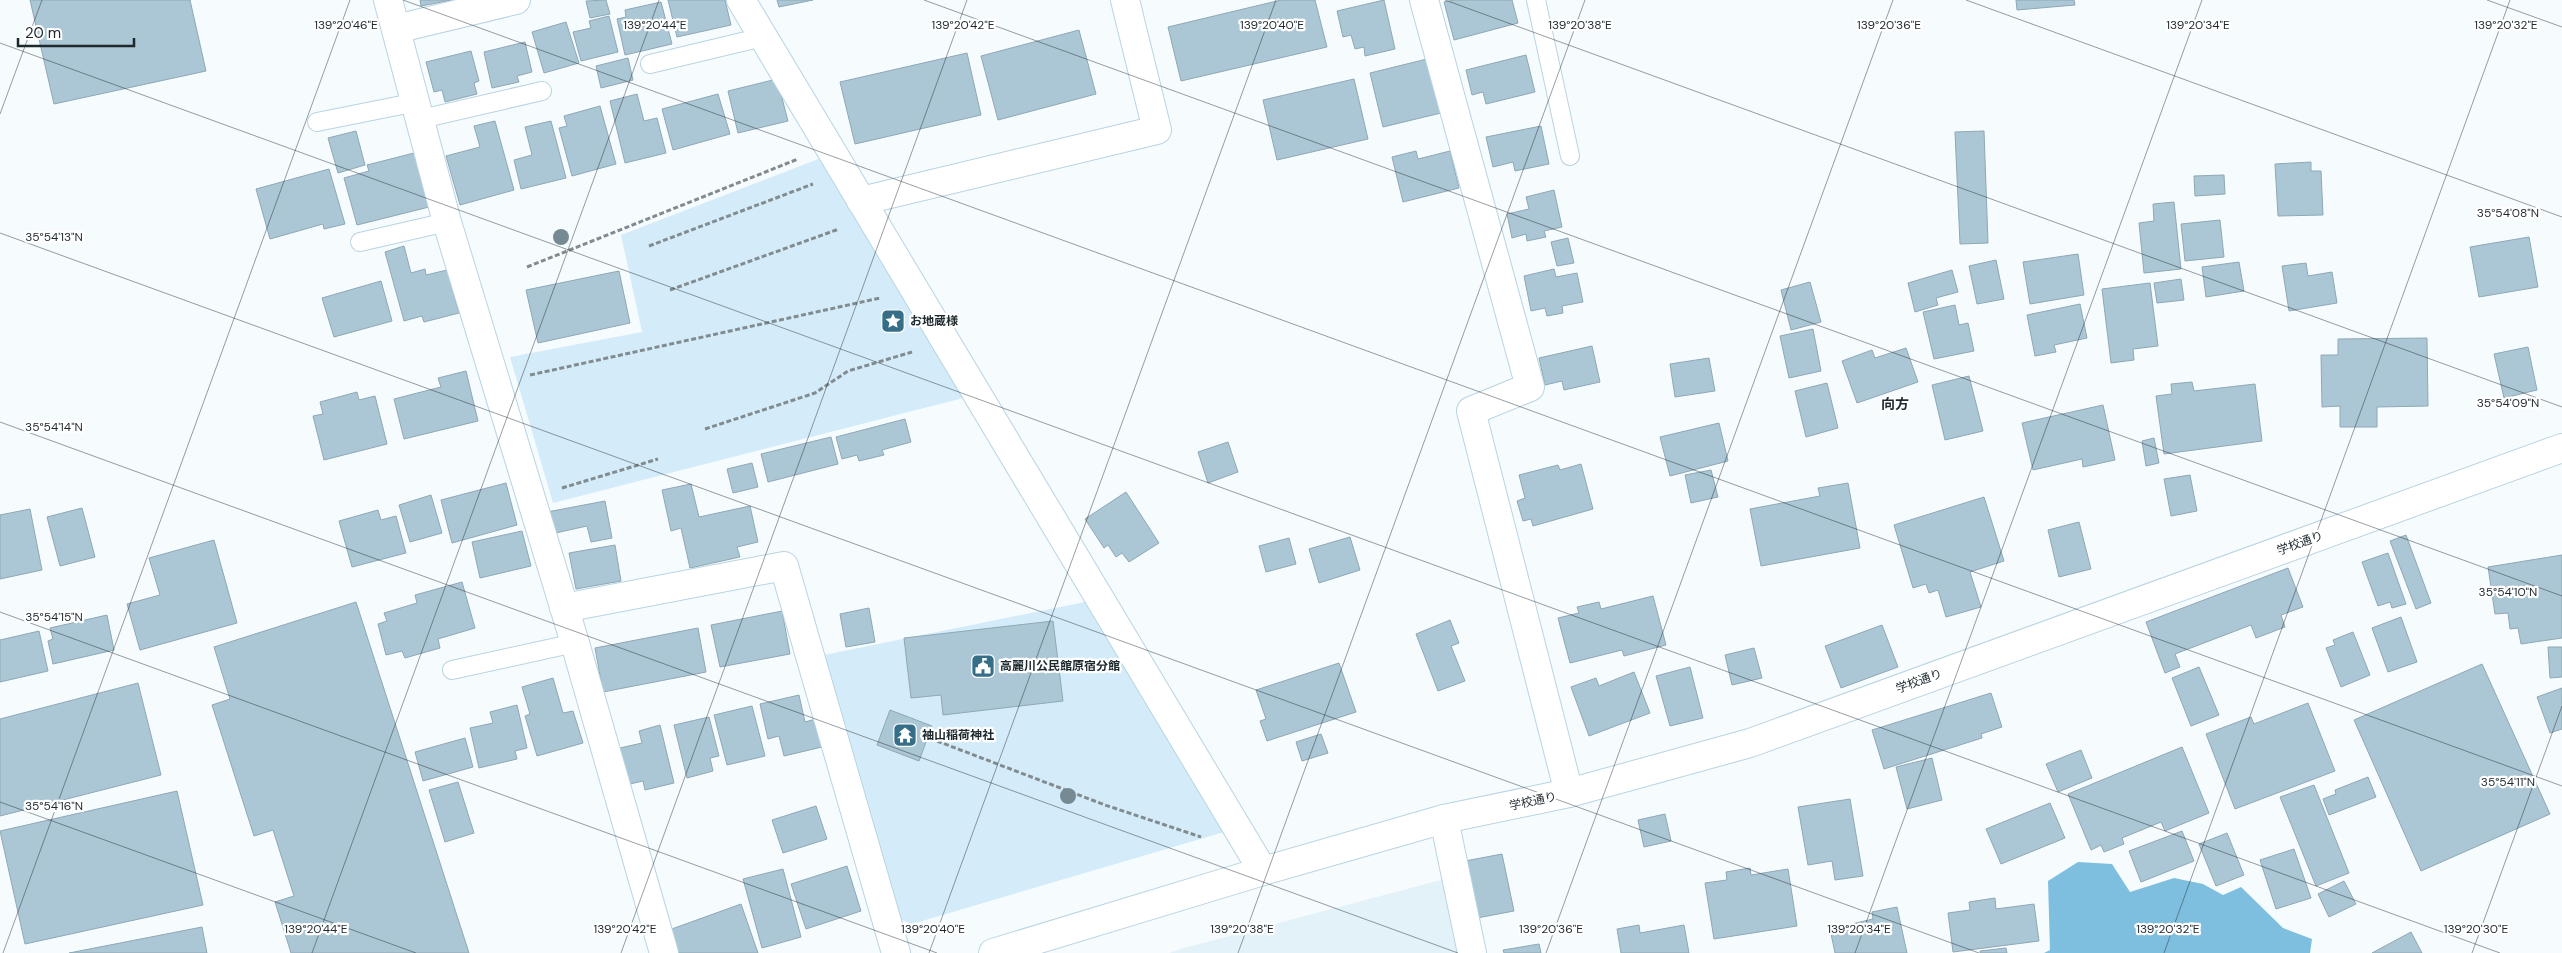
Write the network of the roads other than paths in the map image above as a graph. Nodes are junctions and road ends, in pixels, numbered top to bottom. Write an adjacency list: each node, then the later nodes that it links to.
1 (388, 0): 7 (street)
2 (516, 0): 7 (street)
3 (741, 0): 8 (street)
4 (1125, 0): 14 (street)
5 (1424, 0): 21 (street)
6 (1536, 0): 13 (lane)
7 (396, 29): 11 (street)
8 (763, 37): 9 (lane); 14 (street)
9 (650, 64)
10 (542, 91): 11 (lane)
11 (419, 110): 12 (lane); 15 (street)
12 (317, 122)
13 (1570, 156)
14 (861, 201): 23 (street)
15 (447, 222): 16 (lane); 18 (street)
16 (360, 242)
17 (2562, 448): 21 (street, 学校通り)
18 (564, 608): 19 (street); 25 (street)
19 (575, 642): 20 (lane); 24 (street)
20 (452, 670)
21 (1569, 793): 22 (street, 学校通り)
22 (1444, 820): 23 (street, 学校通り); 27 (street)
23 (1263, 871): 26 (street, 学校通り)
24 (664, 953)
25 (896, 953)
26 (993, 953)
27 (1472, 953)

